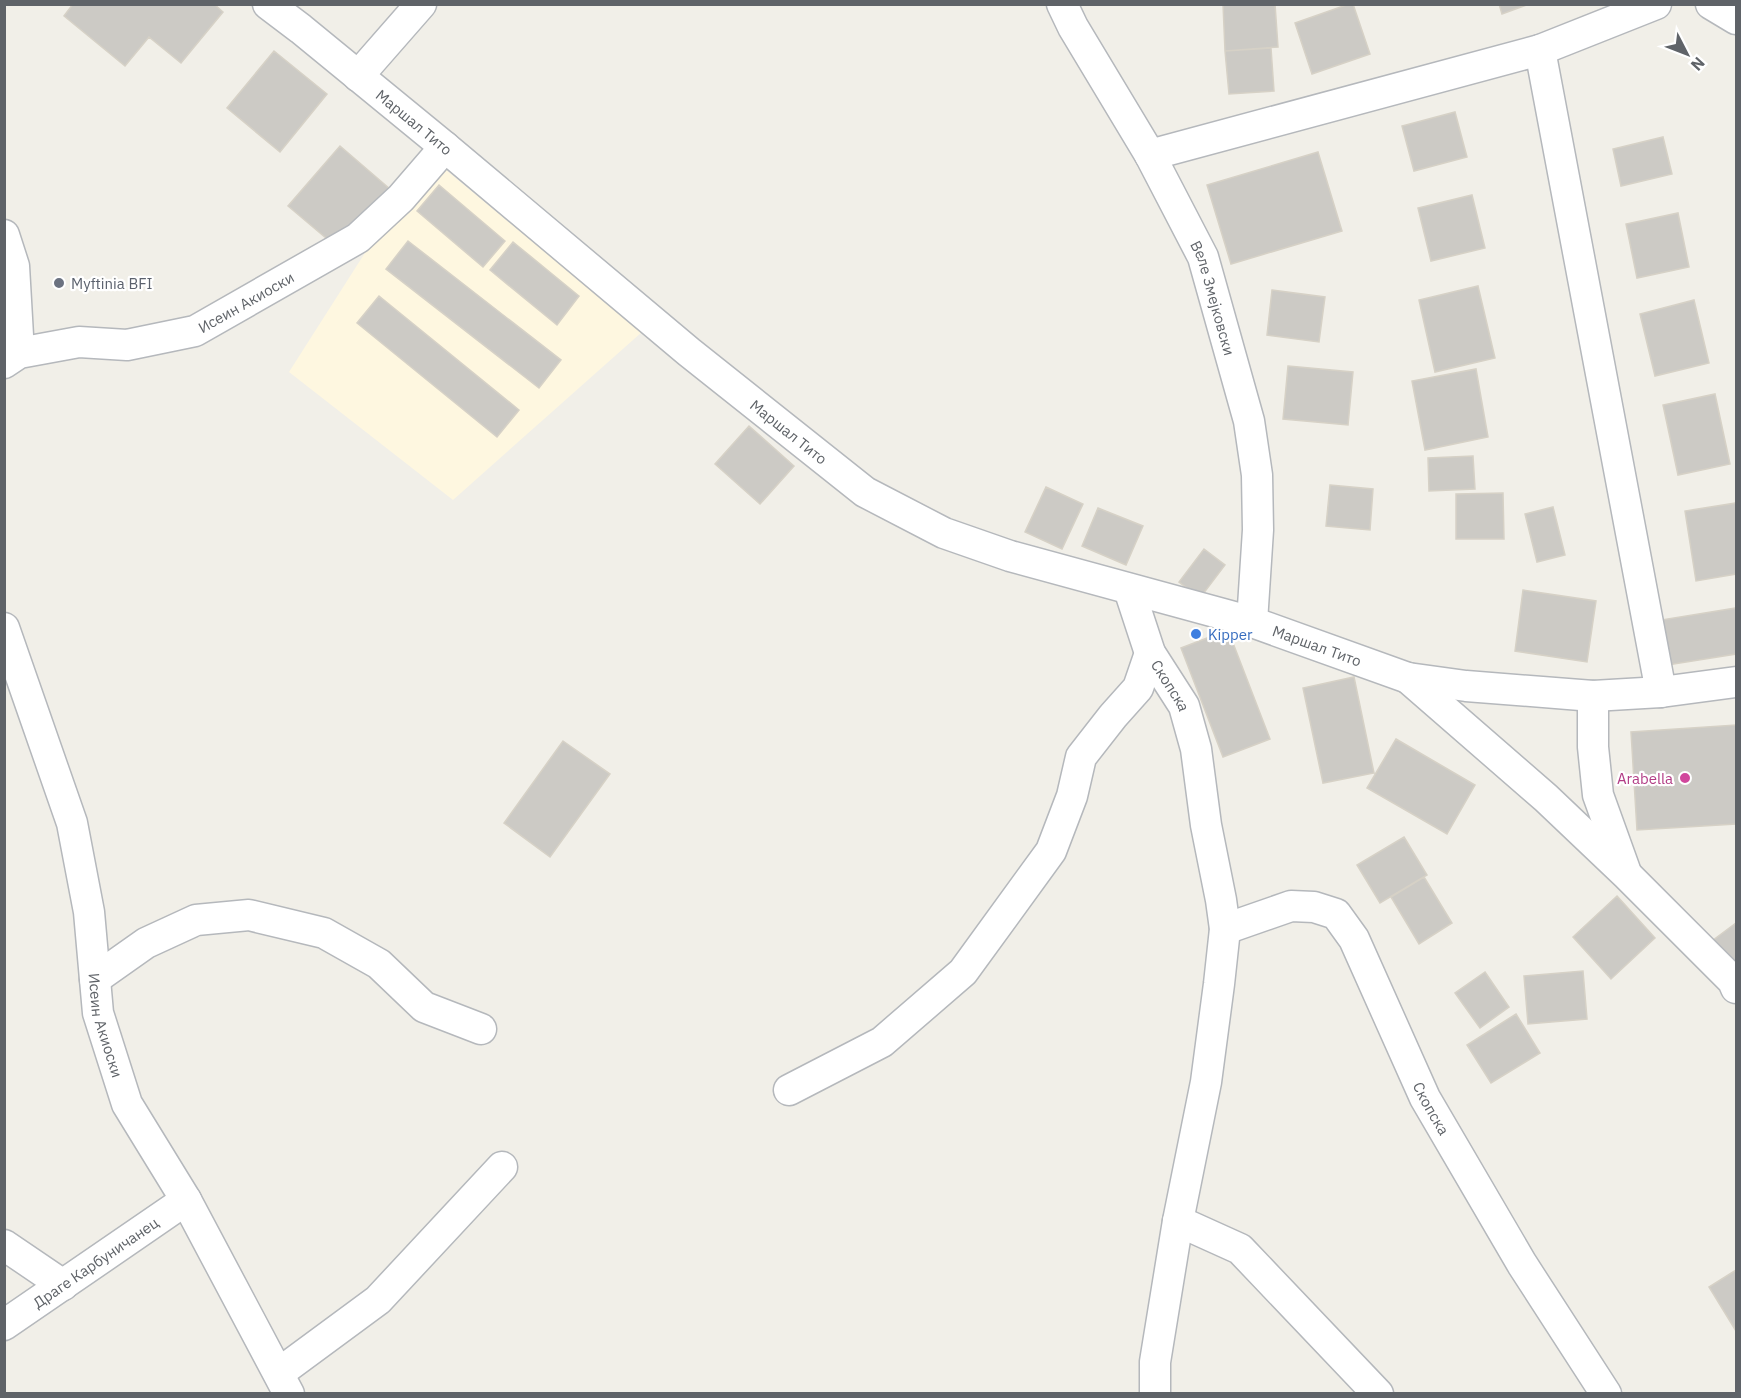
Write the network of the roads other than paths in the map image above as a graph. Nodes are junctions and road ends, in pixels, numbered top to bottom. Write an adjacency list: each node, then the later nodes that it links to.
1 (268, 4): 6 (street, Маршал Тито)
2 (421, 4): 9 (street)
3 (1062, 4): 11 (street, Веле Змејковски)
4 (1656, 4): 8 (street)
5 (1711, 4): 7 (street)
6 (303, 17): 9 (street, Маршал Тито)
7 (1737, 19)
8 (1540, 50): 11 (street); 20 (street)
9 (358, 76): 10 (street, Маршал Тито)
10 (445, 147): 13 (street, Исеин Акиоски); 14 (street, Маршал Тито)
11 (1150, 155): 15 (street, Веле Змејковски)
12 (4, 235): 13 (street)
13 (12, 358)
14 (1129, 589): 15 (street, Маршал Тито); 17 (street, Скопска)
15 (1252, 622): 18 (street, Маршал Тито)
16 (4, 628): 24 (street, Исеин Акиоски)
17 (1150, 653): 23 (street, Скопска); 27 (street)
18 (1408, 678): 21 (street, Маршал Тито); 22 (street, Маршал Тито)
19 (1737, 682): 20 (street, Маршал Тито)
20 (1661, 692): 21 (street, Маршал Тито)
21 (1593, 696): 22 (street)
22 (1627, 875): 25 (street, Маршал Тито)
23 (1225, 929): 30 (street, Скопска); 37 (street, Скопска)
24 (95, 979): 26 (street); 29 (street, Исеин Акиоски)
25 (1737, 988)
26 (481, 1029)
27 (789, 1090)
28 (502, 1167): 34 (street)
29 (186, 1200): 32 (street, Драге Карбуничанец); 34 (street, Исеин Акиоски)
30 (1178, 1221): 35 (street, Скопска); 36 (street)
31 (4, 1245): 32 (street)
32 (63, 1285): 33 (street, Драге Карбуничанец)
33 (4, 1325)
34 (284, 1383)
35 (1155, 1394)
36 (1378, 1394)
37 (1606, 1394)

